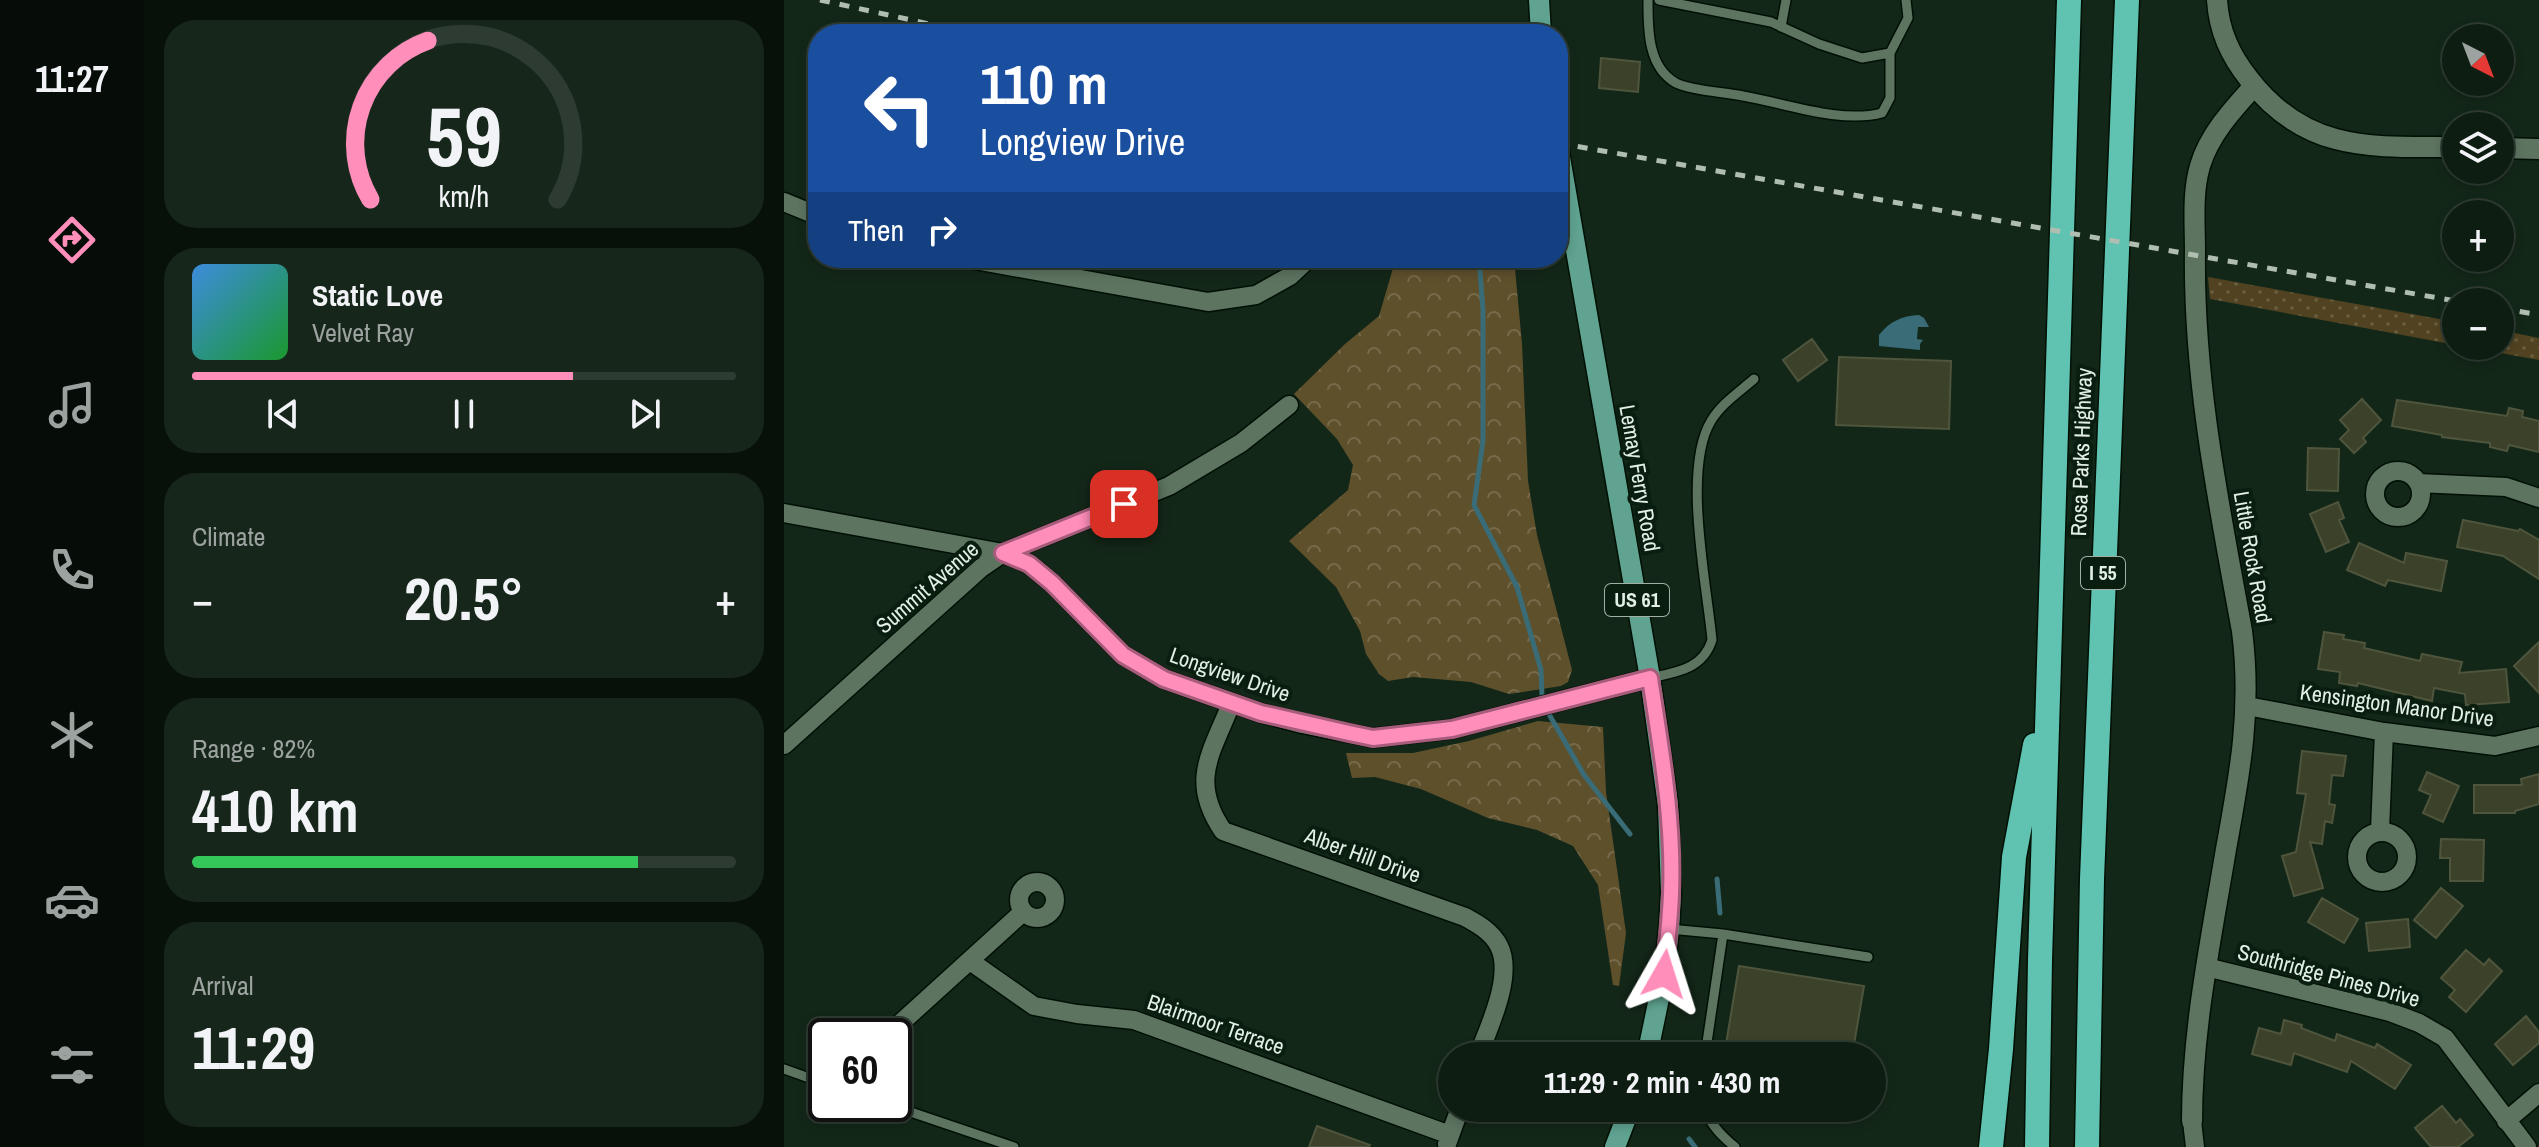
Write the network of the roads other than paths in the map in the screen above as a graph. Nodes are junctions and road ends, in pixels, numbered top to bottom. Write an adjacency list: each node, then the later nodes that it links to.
1 (1539, 0): 9 (main road)
2 (1648, 0): 11 (lane)
3 (1659, 0): 10 (lane)
4 (1786, 0): 10 (lane)
5 (1906, 0): 11 (lane)
6 (2069, 0): 27 (highway, Rosa Parks Highway / I 55)
7 (2127, 0): 60 (highway, Rosa Parks Highway / I 55)
8 (2217, 0): 12 (street)
9 (1540, 24)
10 (1781, 27): 11 (lane)
11 (1890, 53)
12 (2254, 86): 13 (street); 30 (street, Little Rock Road)
13 (2442, 147)
14 (2514, 148): 15 (street)
15 (2539, 149)
16 (784, 202): 17 (street)
17 (808, 212)
18 (1568, 224): 28 (main road, Lemay Ferry Road / US 61)
19 (1019, 268): 20 (street)
20 (1298, 268)
21 (1754, 379): 28 (lane)
22 (1289, 405): 26 (street, Summit Avenue)
23 (2418, 483): 24 (street)
24 (2539, 498)
25 (784, 513): 26 (street, Longview Drive)
26 (1003, 553): 29 (street, Longview Drive); 33 (street, Summit Avenue)
27 (2050, 668): 58 (highway); 59 (highway, I 55)
28 (1650, 678): 29 (street, Longview Drive); 36 (main road, Lemay Ferry Road / US 61)
29 (1231, 704): 42 (street, Alber Hill Drive)
30 (2247, 706): 31 (street, Kensington Manor Drive); 40 (street, Little Rock Road)
31 (2384, 732): 32 (street, Kensington Manor Drive); 34 (street)
32 (2539, 736)
33 (784, 745)
34 (2380, 831)
35 (1023, 912): 39 (street)
36 (1669, 929): 37 (lane); 43 (main road, Lemay Ferry Road / US 61)
37 (1723, 934): 38 (lane); 44 (lane)
38 (1868, 957)
39 (970, 961): 41 (street); 54 (street, Blairmoor Terrace)
40 (2206, 967): 49 (street, Little Rock Road); 50 (street, Southridge Pines Drive)
41 (906, 1018)
42 (1483, 1042)
43 (1650, 1042)
44 (1707, 1042)
45 (784, 1069): 46 (lane)
46 (808, 1078)
47 (2539, 1093): 50 (street)
48 (912, 1112): 55 (lane)
49 (2192, 1121): 61 (street, Little Rock Road)
50 (2506, 1121): 62 (street, Southridge Pines Drive)
51 (1455, 1122): 54 (street)
52 (1625, 1122): 56 (main road)
53 (1711, 1122): 57 (lane)
54 (1448, 1141)
55 (1014, 1147)
56 (1615, 1147)
57 (1735, 1147)
58 (1991, 1147)
59 (2037, 1147)
60 (2087, 1147)
61 (2195, 1147)
62 (2527, 1147)

